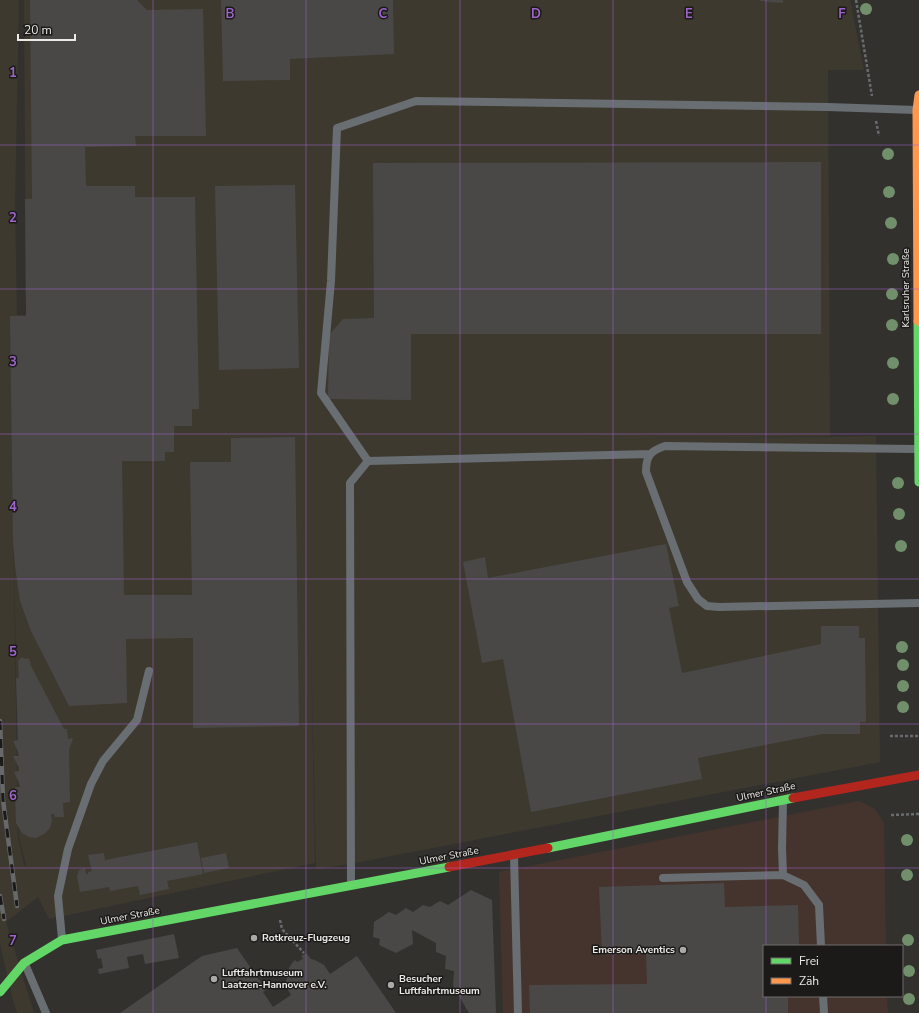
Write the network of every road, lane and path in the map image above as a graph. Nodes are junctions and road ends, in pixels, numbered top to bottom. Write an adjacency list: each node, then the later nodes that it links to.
1 (856, 0): 3 (path)
2 (919, 94): 4 (street, Karlsruher Straße)
3 (874, 109): 4 (lane); 5 (path); 8 (lane)
4 (917, 110): 6 (street, Karlsruher Straße)
5 (879, 136)
6 (918, 449): 7 (lane); 9 (street, Karlsruher Straße)
7 (650, 454): 8 (lane); 10 (lane)
8 (368, 461): 21 (lane)
9 (919, 482)
10 (919, 603)
11 (149, 671): 23 (lane)
12 (890, 736): 13 (path)
13 (919, 736)
14 (919, 775): 15 (street, Ulmer Straße)
15 (783, 800): 18 (street, Ulmer Straße); 19 (lane)
16 (919, 814): 17 (path)
17 (891, 815)
18 (514, 855): 21 (street, Ulmer Straße); 30 (lane)
19 (783, 875): 20 (lane); 24 (lane)
20 (663, 878)
21 (351, 886): 22 (street, Ulmer Straße)
22 (276, 900): 23 (street, Ulmer Straße); 25 (path)
23 (62, 940): 26 (street, Ulmer Straße)
24 (821, 945)
25 (304, 952)
26 (24, 963): 27 (street, Ulmer Straße); 29 (lane)
27 (0, 992)
28 (823, 997): 31 (lane)
29 (46, 1013)
30 (518, 1013)
31 (824, 1013)

